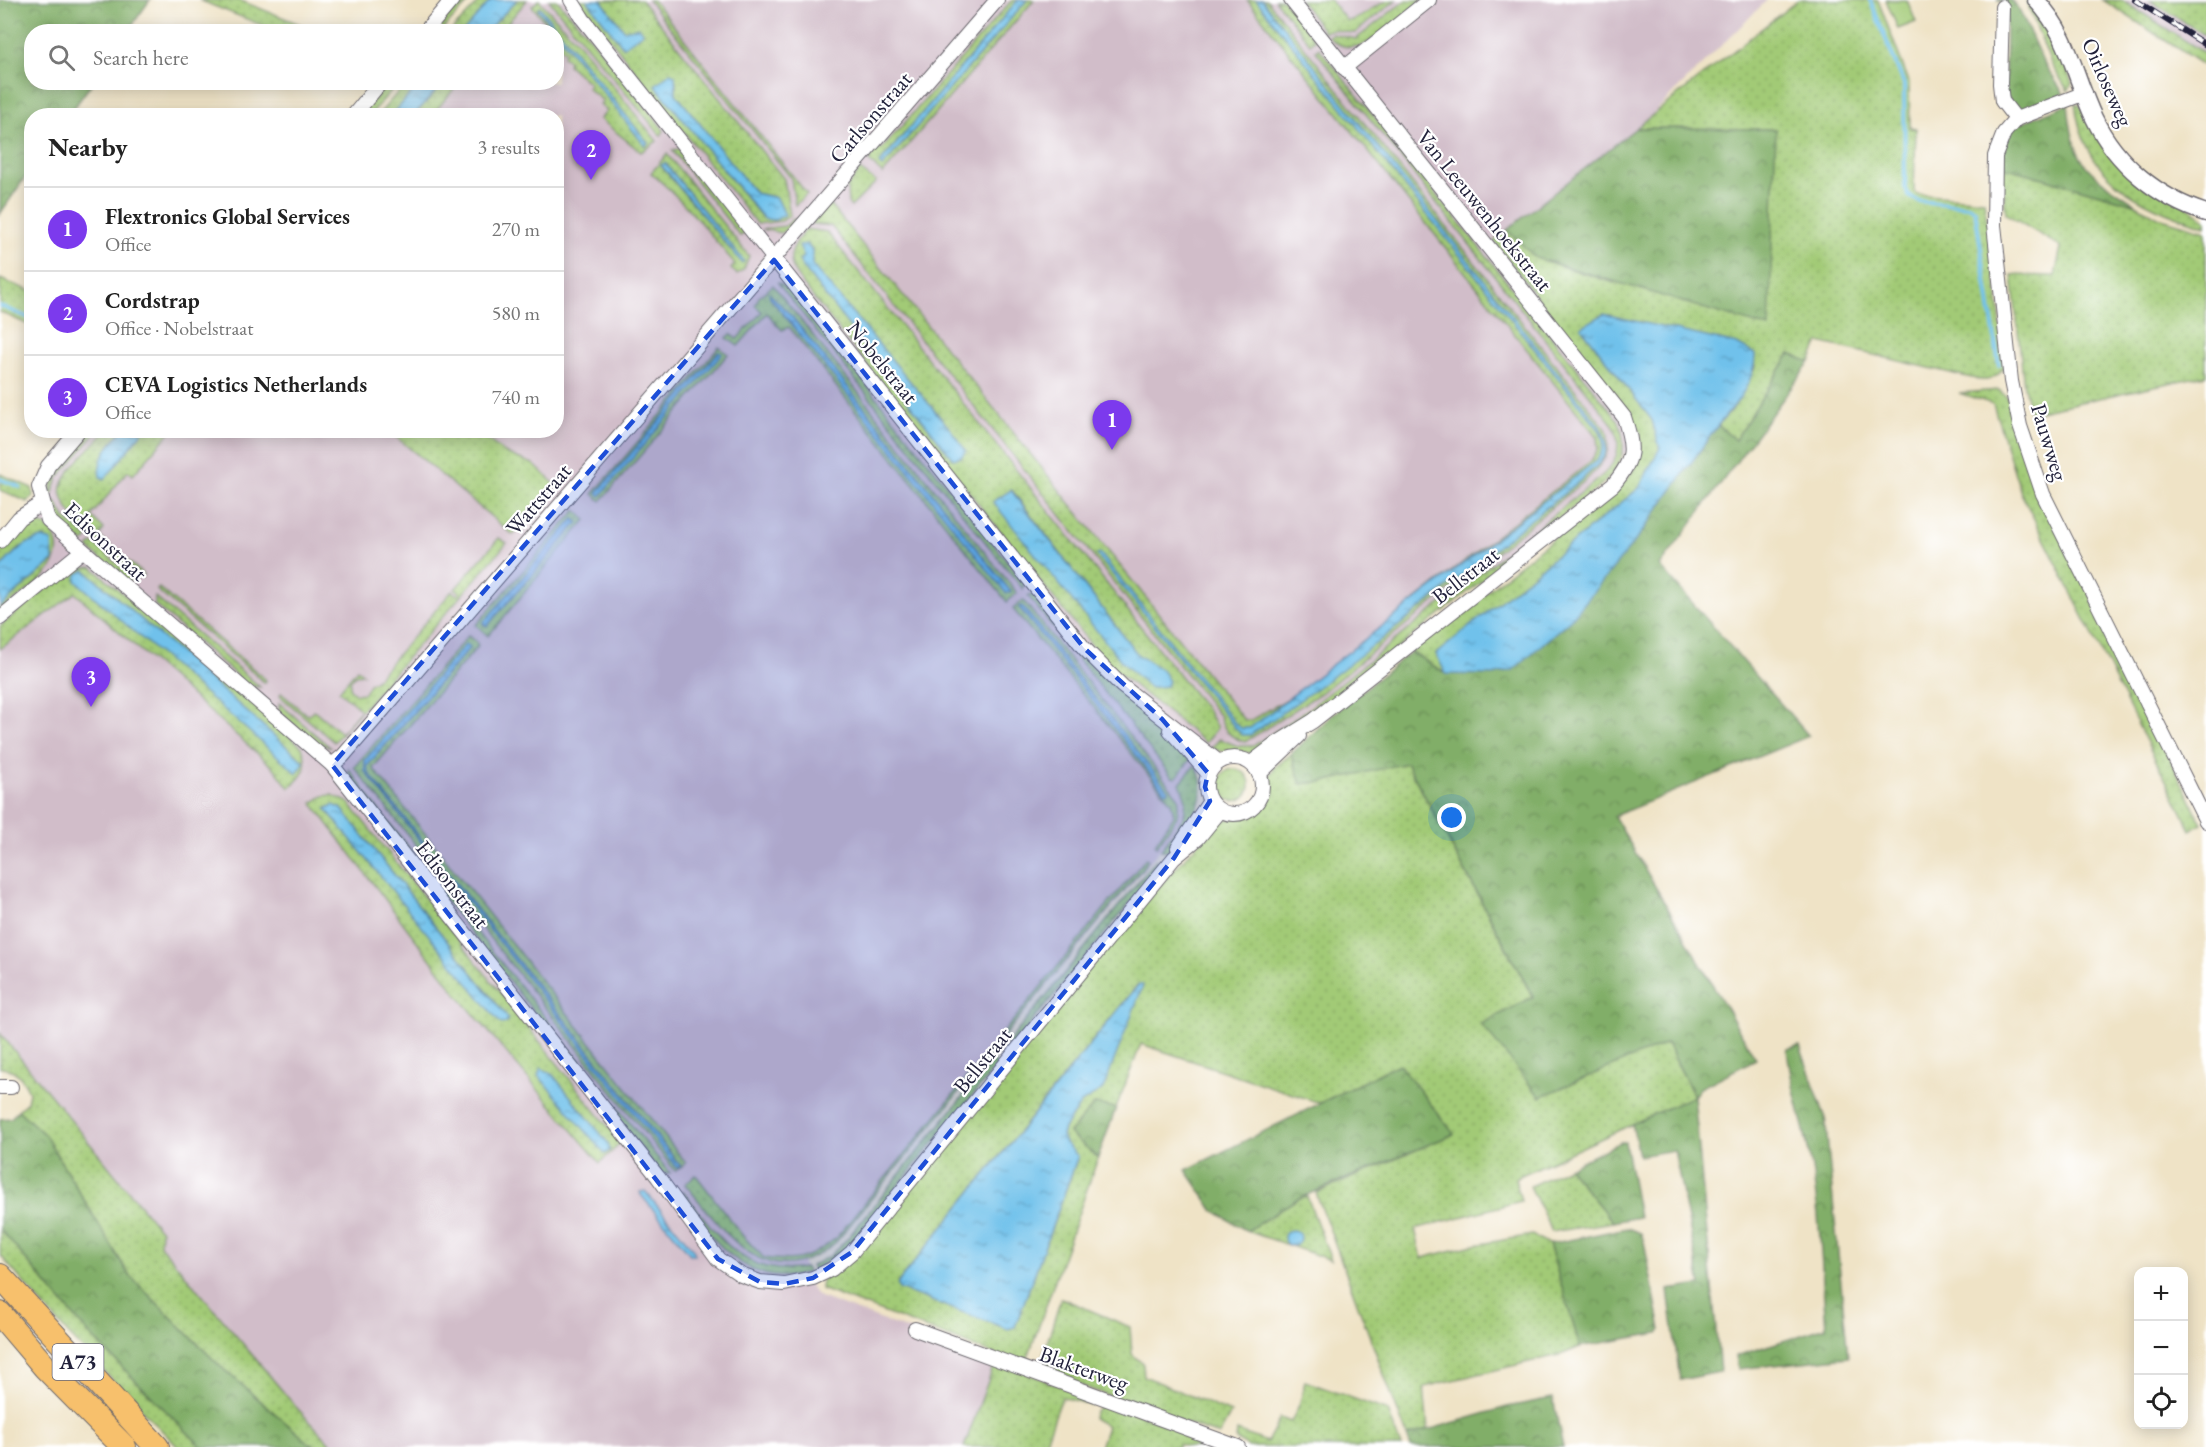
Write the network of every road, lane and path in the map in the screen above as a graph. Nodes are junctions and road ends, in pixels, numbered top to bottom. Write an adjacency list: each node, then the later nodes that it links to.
1 (452, 0): 10 (street)
2 (563, 0): 9 (street, Nobelstraat)
3 (571, 0): 9 (street, Nobelstraat)
4 (997, 0): 17 (street, Carlsonstraat)
5 (1291, 0): 11 (street, Van Leeuwenhoekstraat)
6 (1429, 0): 11 (street)
7 (2036, 0): 13 (street, Oirloseweg)
8 (2002, 7): 15 (street)
9 (583, 19): 17 (street, Nobelstraat)
10 (432, 24)
11 (1344, 68): 19 (street, Van Leeuwenhoekstraat)
12 (374, 90): 14 (street)
13 (2085, 93): 15 (street); 16 (street, Oirloseweg)
14 (360, 108)
15 (2016, 119): 31 (street, Pauwweg)
16 (2206, 213)
17 (774, 260): 24 (street, Nobelstraat); 26 (street, Wattstraat)
18 (73, 438): 20 (street)
19 (1632, 453): 27 (street, Bellstraat)
20 (42, 503): 21 (street); 22 (street, Edisonstraat)
21 (0, 541)
22 (82, 551): 23 (street); 26 (street, Edisonstraat)
23 (0, 618)
24 (1162, 719): 25 (street, Nobelstraat); 28 (street, Nobelstraat)
25 (1219, 762): 27 (street); 28 (street)
26 (332, 765): 34 (street, Edisonstraat)
27 (1255, 768): 30 (street)
28 (1208, 773): 29 (street)
29 (1210, 801): 30 (street); 32 (street, Bellstraat)
30 (1220, 811): 32 (street, Bellstraat)
31 (2206, 821)
32 (1174, 858): 34 (street, Bellstraat)
33 (0, 1276): 38 (highway, A73)
34 (813, 1278)
35 (0, 1314): 37 (highway, A73)
36 (915, 1329): 39 (street, Blakterweg)
37 (124, 1447)
38 (157, 1447)
39 (1238, 1447)

